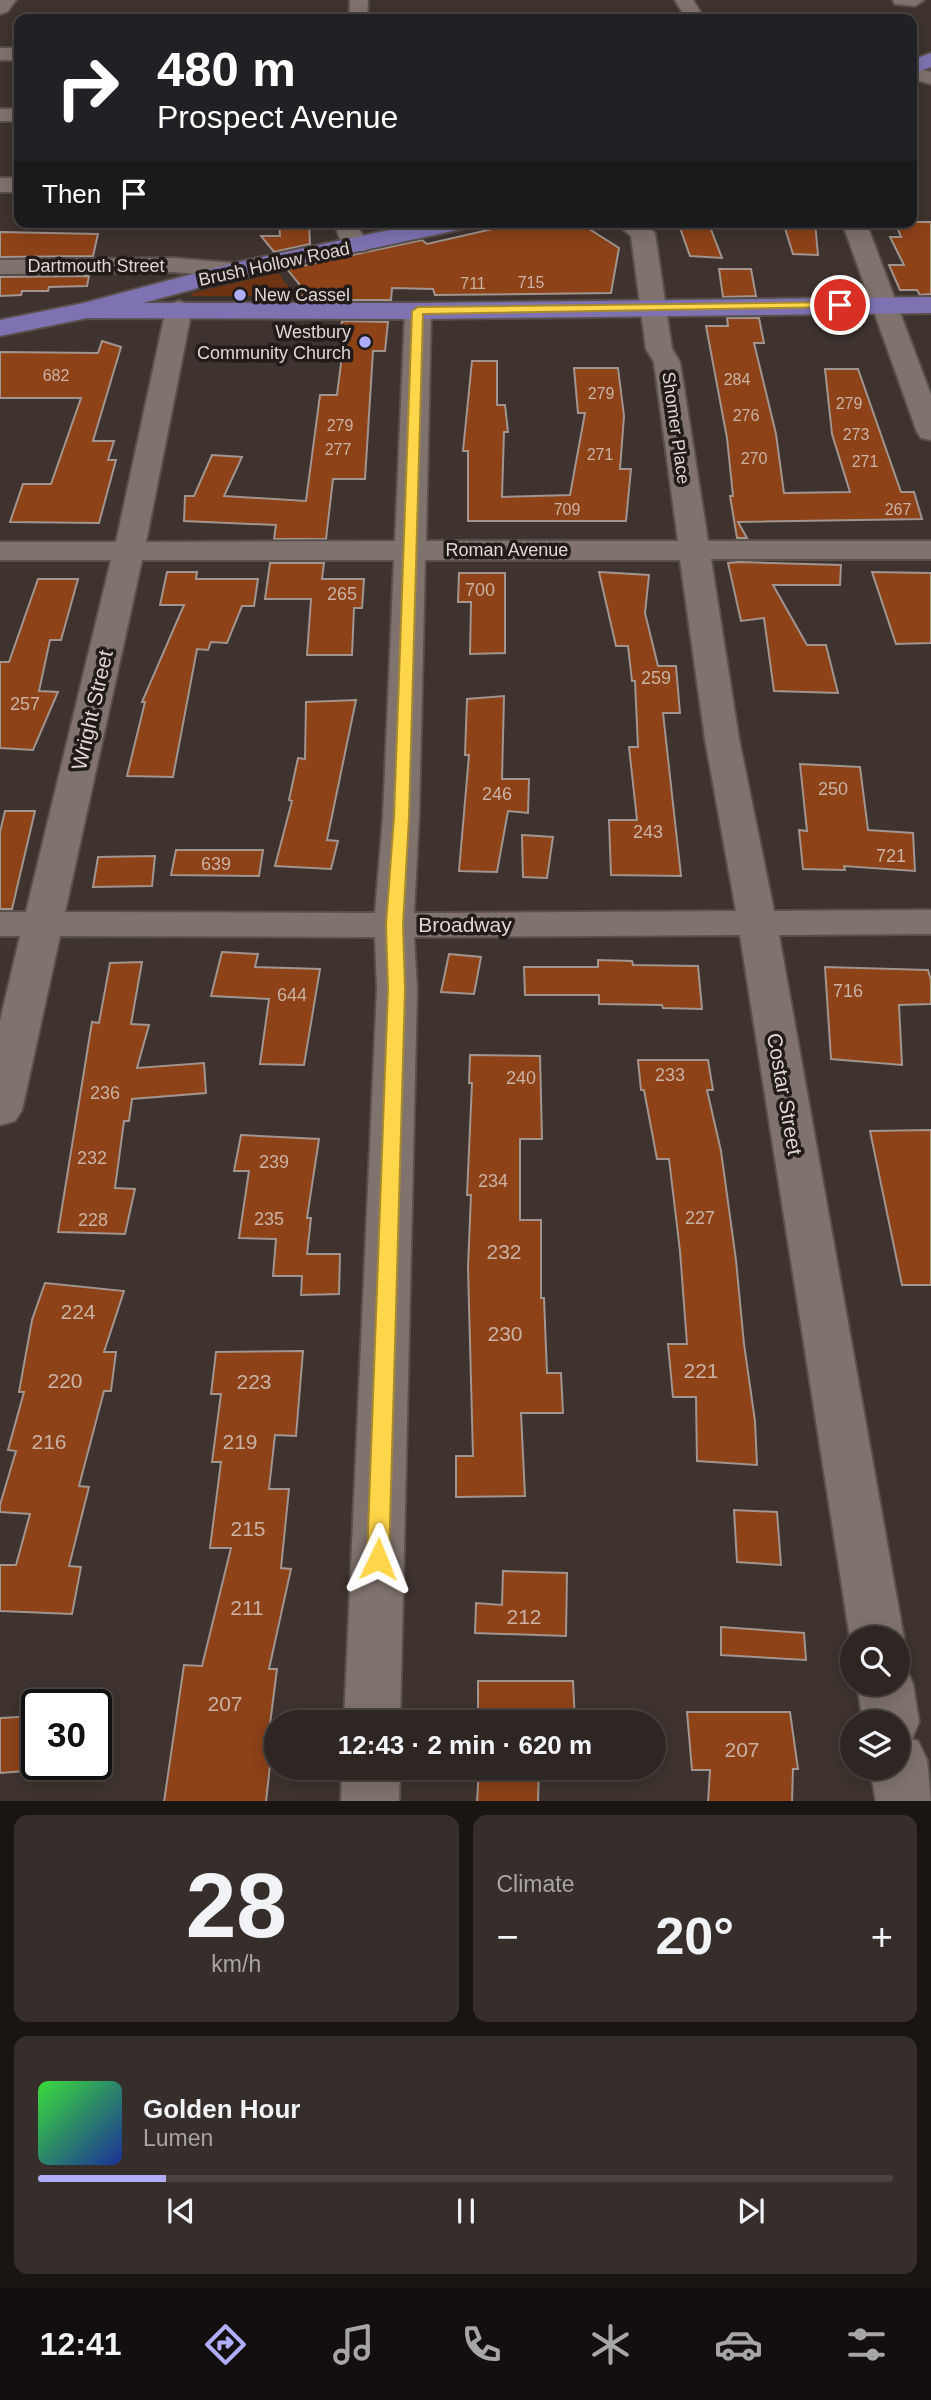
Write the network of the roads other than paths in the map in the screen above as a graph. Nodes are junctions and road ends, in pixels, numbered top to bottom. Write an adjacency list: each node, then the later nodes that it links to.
1 (6, 0): 4 (street)
2 (902, 0): 3 (street)
3 (915, 0)
4 (0, 8)
5 (348, 228): 9 (street)
6 (435, 228): 9 (main road, Brush Hollow Road)
7 (635, 228): 14 (street, Shomer Place)
8 (856, 228): 13 (street)
9 (358, 245): 11 (main road, Brush Hollow Road)
10 (0, 267): 11 (street, Dartmouth Street)
11 (234, 270): 16 (main road, Brush Hollow Road)
12 (931, 304): 13 (main road)
13 (884, 305): 14 (main road); 19 (street)
14 (653, 308): 17 (main road); 21 (street, Shomer Place)
15 (179, 309): 16 (main road); 17 (main road); 24 (street, Wright Street)
16 (87, 310): 18 (main road)
17 (418, 311): 20 (street)
18 (0, 328)
19 (931, 432)
20 (410, 550): 21 (street, Roman Avenue); 24 (street, Roman Avenue); 29 (street)
21 (694, 550): 22 (street, Roman Avenue); 25 (street, Costar Street)
22 (931, 550)
23 (0, 551): 24 (street, Roman Avenue)
24 (129, 551): 27 (street, Wright Street)
25 (757, 922): 26 (street, Broadway); 29 (street, Broadway); 31 (street, Costar Street)
26 (931, 922)
27 (45, 923): 28 (street, Broadway); 29 (street, Broadway); 30 (street, Wright Street)
28 (0, 924)
29 (394, 925): 32 (street)
30 (0, 1110)
31 (875, 1626)
32 (372, 1710)
33 (371, 1780): 35 (street)
34 (901, 1780): 36 (street)
35 (370, 1801)
36 (905, 1801)

